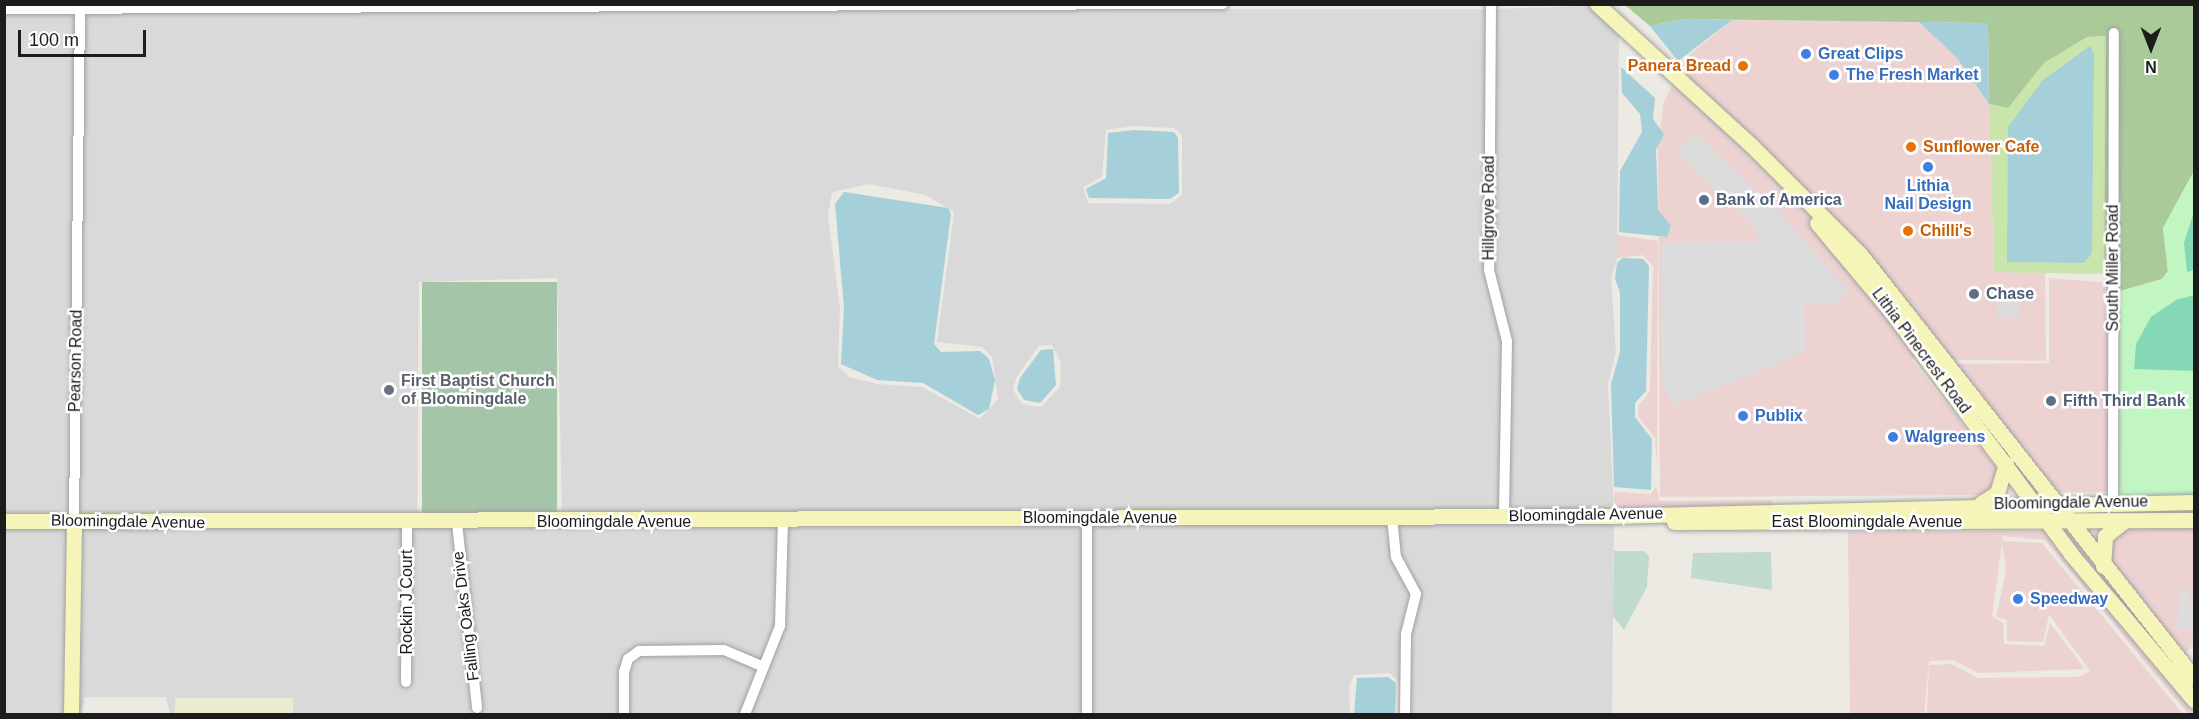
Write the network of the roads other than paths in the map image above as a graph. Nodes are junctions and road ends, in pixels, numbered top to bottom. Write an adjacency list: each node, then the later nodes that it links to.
1 (1223, 4): 4 (street)
2 (1491, 4): 17 (street, Hillgrove Road)
3 (1597, 4): 7 (main road, Lithia Pinecrest Road)
4 (514, 5): 6 (street)
5 (11, 7): 6 (street)
6 (80, 8): 23 (street, Pearson Road)
7 (1620, 26): 9 (main road, Lithia Pinecrest Road); 14 (main road, Lithia Pinecrest Road)
8 (2115, 33): 11 (street, South Miller Road)
9 (2007, 463): 12 (main road); 13 (main road, Lithia Pinecrest Road)
10 (2194, 502): 11 (main road, Bloomingdale Avenue)
11 (2113, 503): 14 (main road, Bloomingdale Avenue)
12 (1980, 504): 13 (main road, Bloomingdale Avenue); 15 (main road, Bloomingdale Avenue)
13 (2036, 504): 14 (main road, Bloomingdale Avenue); 24 (main road, Lithia Pinecrest Road)
14 (2054, 504): 25 (main road, Lithia Pinecrest Road)
15 (1611, 516): 17 (main road, Bloomingdale Avenue); 24 (main road, East Bloomingdale Avenue)
16 (1392, 517): 17 (main road, Bloomingdale Avenue); 18 (main road, Bloomingdale Avenue); 38 (street)
17 (1504, 517)
18 (1087, 518): 20 (main road, Bloomingdale Avenue); 37 (street)
19 (2194, 519): 22 (main road, East Bloomingdale Avenue)
20 (783, 520): 27 (main road, Bloomingdale Avenue); 29 (street)
21 (4, 521): 23 (main road, Bloomingdale Avenue)
22 (2124, 521): 25 (main road, East Bloomingdale Avenue); 28 (main road)
23 (74, 522): 26 (main road, Bloomingdale Avenue); 34 (main road, Pearson Road)
24 (2049, 522): 25 (main road, East Bloomingdale Avenue); 32 (main road, Lithia Pinecrest Road)
25 (2068, 522): 28 (main road, Lithia Pinecrest Road)
26 (407, 523): 27 (main road, Bloomingdale Avenue); 31 (street, Rockin J Court)
27 (457, 523): 33 (street, Falling Oaks Drive)
28 (2103, 566): 30 (main road, Lithia Pinecrest Road)
29 (765, 667): 35 (street); 36 (street)
30 (2194, 678)
31 (406, 681)
32 (2194, 700)
33 (477, 708)
34 (71, 714)
35 (624, 714)
36 (745, 714)
37 (1087, 714)
38 (1405, 714)

